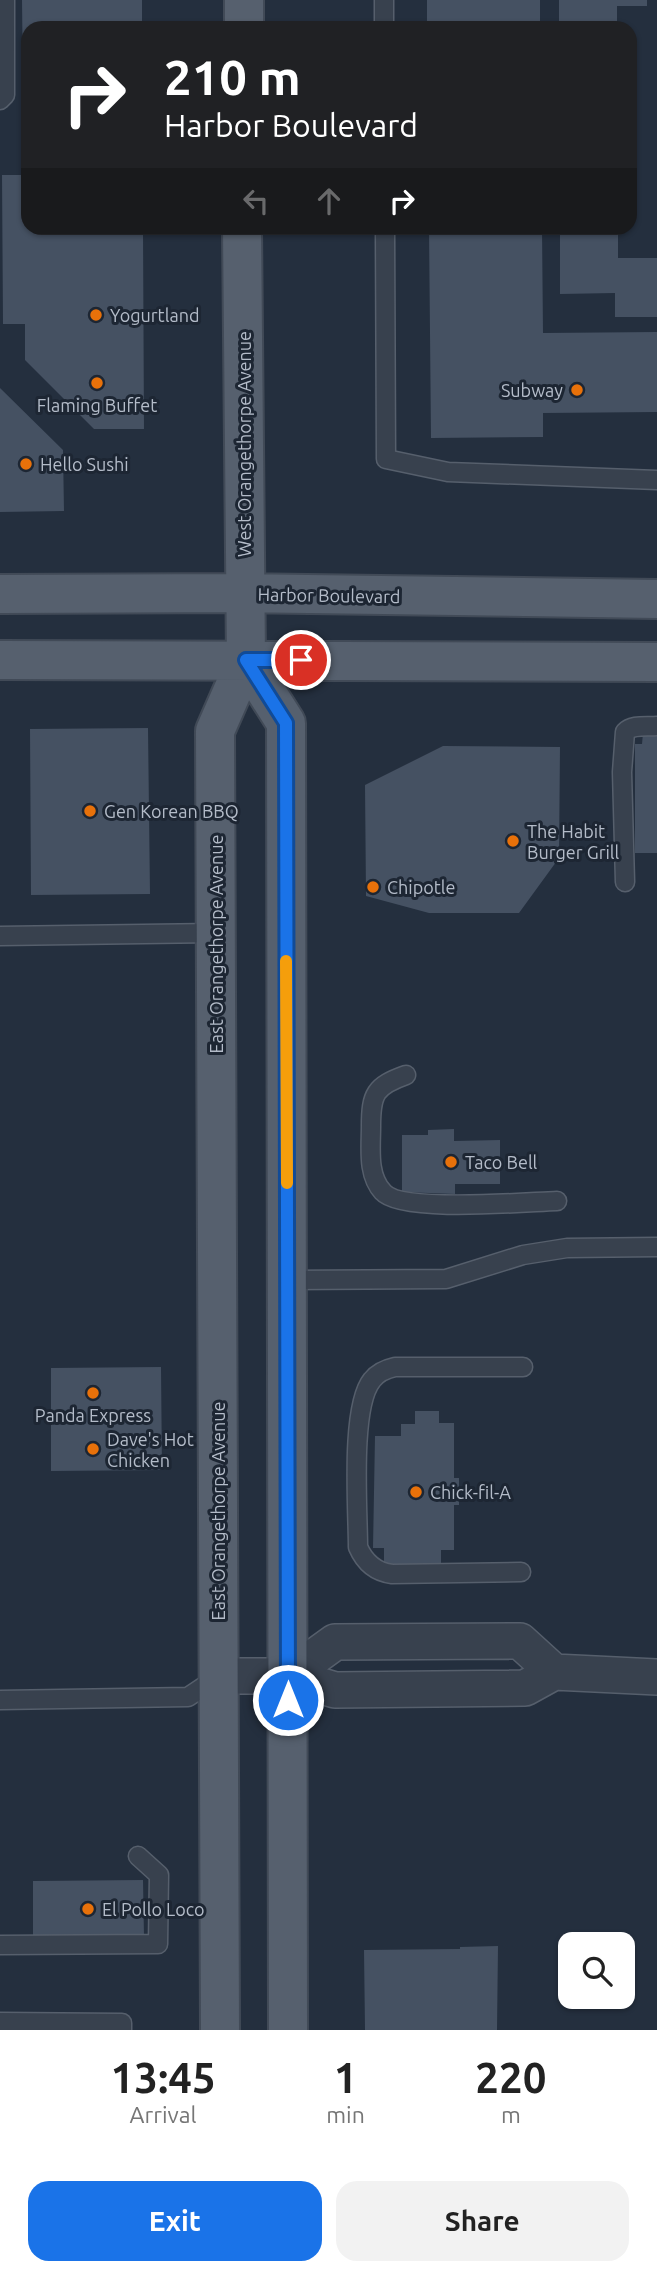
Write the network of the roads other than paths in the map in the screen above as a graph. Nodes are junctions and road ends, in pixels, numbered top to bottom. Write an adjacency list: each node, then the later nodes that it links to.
1 (5, 0): 6 (lane)
2 (244, 0): 4 (main road)
3 (384, 0): 5 (lane)
4 (244, 21)
5 (384, 21)
6 (0, 100)
7 (242, 235): 10 (main road, West Orangethorpe Avenue)
8 (385, 235): 9 (lane)
9 (657, 480)
10 (245, 593): 11 (main road, Harbor Boulevard); 12 (main road, Harbor Boulevard); 14 (main road, West Orangethorpe Avenue)
11 (0, 594)
12 (657, 599)
13 (0, 660): 14 (main road)
14 (246, 660): 15 (main road); 18 (main road, East Orangethorpe Avenue); 23 (main road)
15 (657, 662)
16 (657, 726): 17 (lane)
17 (625, 882)
18 (215, 933): 19 (lane); 27 (main road, East Orangethorpe Avenue)
19 (0, 936)
20 (406, 1075): 21 (lane)
21 (557, 1201)
22 (657, 1247): 23 (lane)
23 (287, 1280): 28 (main road)
24 (523, 1367): 25 (lane)
25 (522, 1572)
26 (554, 1672): 28 (street); 28 (street); 29 (street)
27 (219, 1676): 28 (street); 30 (lane); 35 (main road, East Orangethorpe Avenue)
28 (288, 1676): 36 (main road)
29 (657, 1677)
30 (0, 1700)
31 (138, 1856): 32 (lane)
32 (0, 1945)
33 (0, 2022): 34 (lane)
34 (122, 2030)
35 (220, 2030)
36 (288, 2030)

